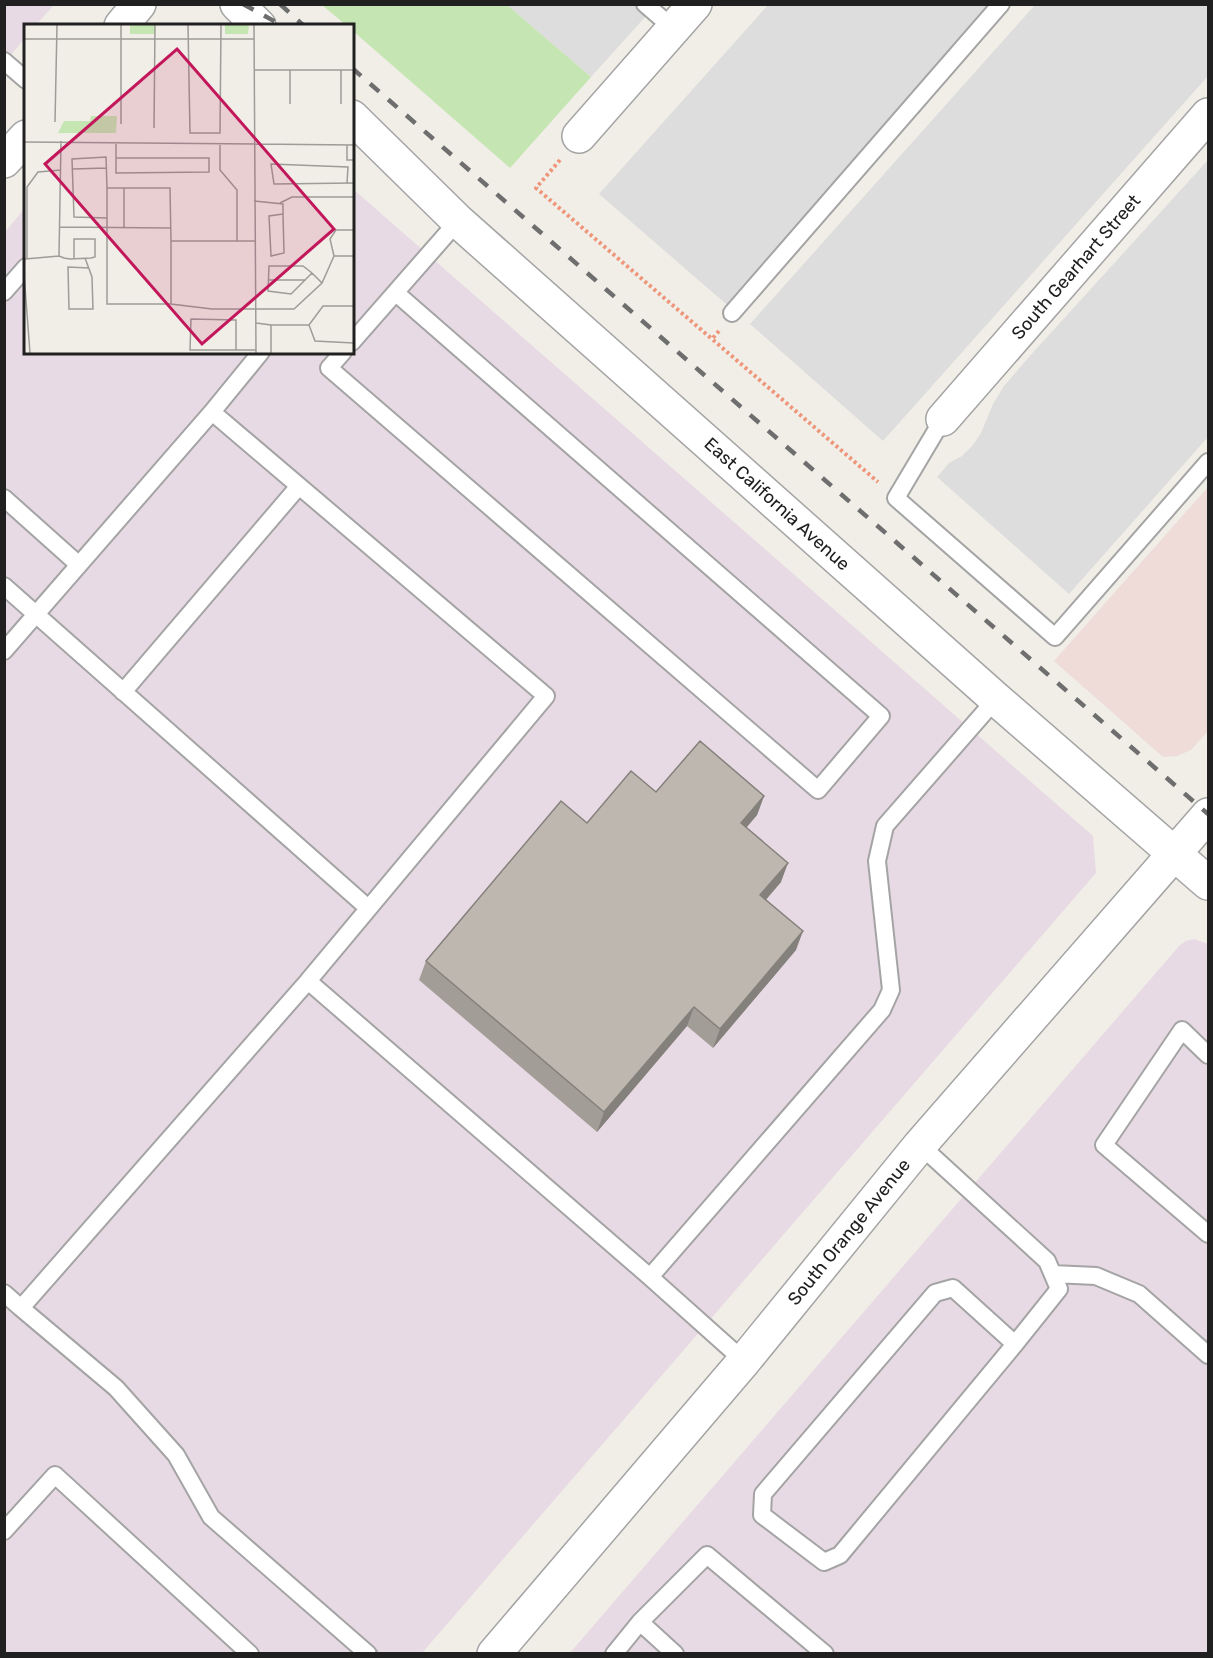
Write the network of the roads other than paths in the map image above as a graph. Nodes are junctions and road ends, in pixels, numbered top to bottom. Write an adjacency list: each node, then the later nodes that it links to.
1 (139, 4): 6 (street)
2 (237, 4): 7 (street)
3 (645, 4): 8 (lane)
4 (695, 4): 8 (street)
5 (1001, 4): 20 (lane)
6 (124, 24)
7 (257, 24)
8 (674, 29): 13 (street)
9 (4, 61): 10 (lane)
10 (24, 78)
11 (1209, 115): 25 (street, South Gearhart Street)
12 (354, 119): 16 (street, East California Avenue)
13 (579, 136)
14 (24, 139): 15 (street)
15 (4, 161)
16 (458, 221): 19 (lane); 34 (street, East California Avenue)
17 (24, 269): 18 (lane)
18 (4, 292)
19 (396, 293): 21 (lane); 23 (lane)
20 (732, 314)
21 (354, 340)
22 (259, 354): 24 (lane)
23 (341, 354)
24 (212, 412): 27 (lane); 29 (lane)
25 (943, 419): 26 (lane)
26 (1209, 462)
27 (299, 486): 33 (lane); 38 (lane)
28 (4, 498): 29 (lane)
29 (79, 565): 31 (lane)
30 (4, 586): 31 (lane)
31 (36, 614): 32 (lane); 33 (lane)
32 (4, 651)
33 (123, 692): 38 (lane)
34 (996, 699): 36 (street, East California Avenue); 44 (lane)
35 (1209, 815): 36 (street, South Orange Avenue)
36 (1175, 854): 37 (street, East California Avenue); 41 (street, South Orange Avenue)
37 (1209, 883)
38 (369, 908): 39 (lane)
39 (308, 981): 44 (lane); 46 (lane)
40 (1209, 1055): 42 (lane)
41 (920, 1145): 43 (lane); 49 (street, South Orange Avenue)
42 (1209, 1233)
43 (1053, 1274): 47 (lane); 48 (lane)
44 (650, 1277): 49 (lane)
45 (4, 1293): 46 (lane)
46 (21, 1308): 53 (lane)
47 (1015, 1344): 47 (lane)
48 (1209, 1355)
49 (744, 1361): 54 (street, South Orange Avenue)
50 (4, 1531): 52 (lane)
51 (640, 1622): 55 (lane); 56 (lane); 57 (lane)
52 (250, 1653)
53 (368, 1653)
54 (494, 1653)
55 (614, 1653)
56 (675, 1653)
57 (825, 1653)

